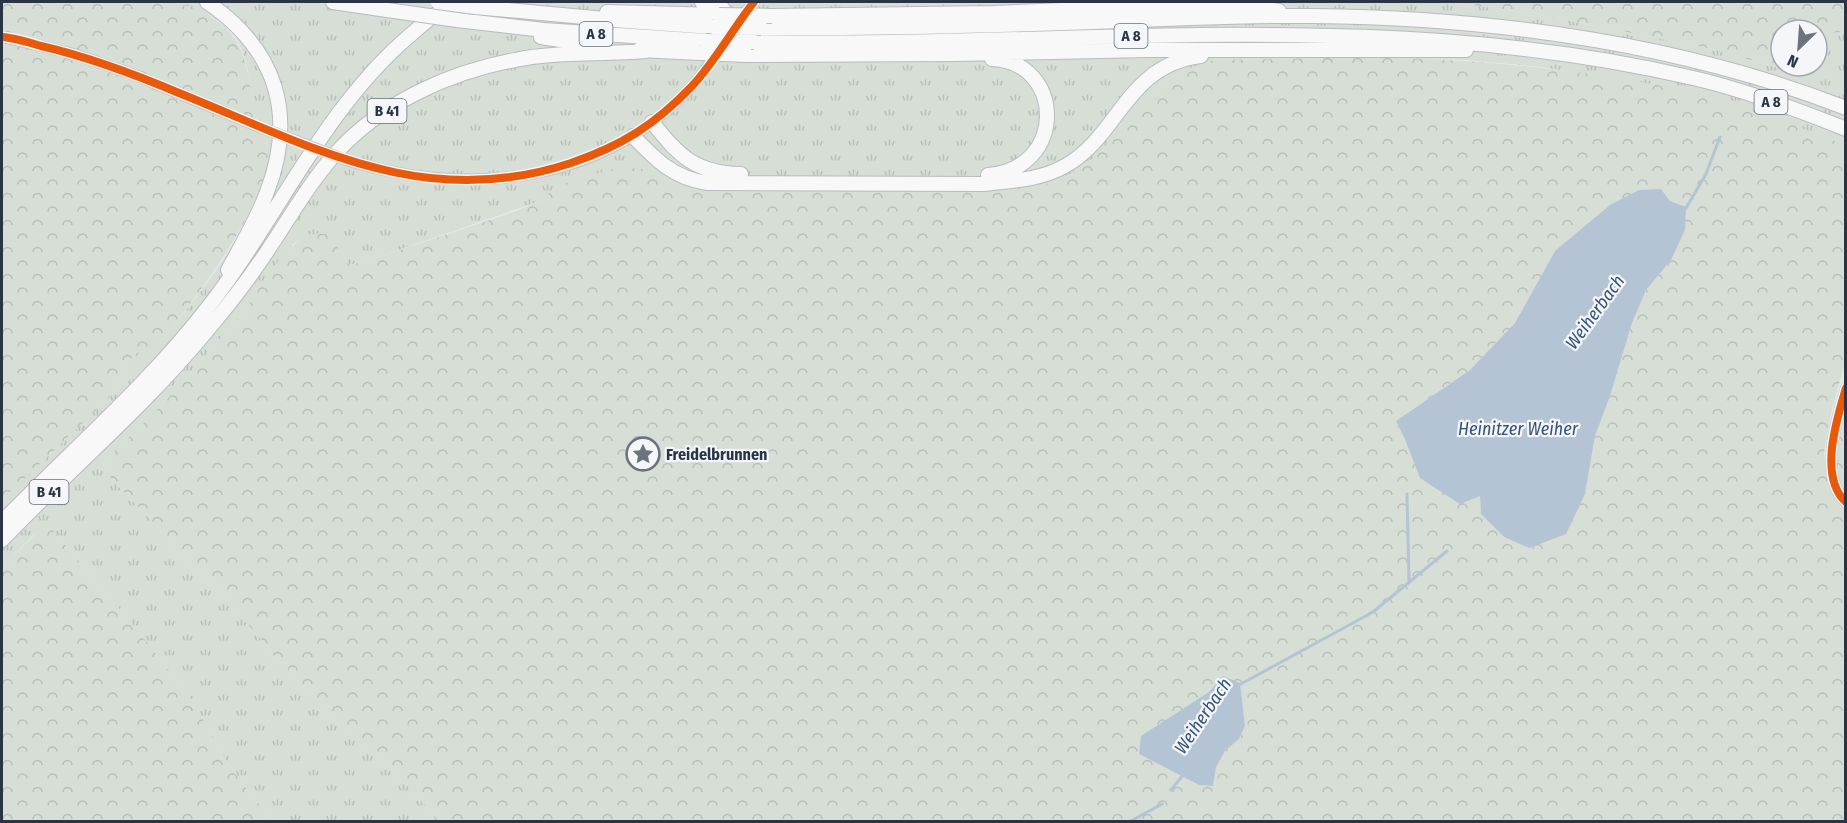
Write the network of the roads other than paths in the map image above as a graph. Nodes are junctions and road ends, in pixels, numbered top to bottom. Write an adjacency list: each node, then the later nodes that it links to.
1 (207, 2): 25 (highway)
2 (333, 2): 13 (highway, A 8, bridge)
3 (438, 2): 12 (highway, A 8, bridge)
4 (460, 2): 25 (highway, B 41)
5 (702, 2): 12 (highway)
6 (754, 2): 22 (street)
7 (960, 2): 10 (highway)
8 (1068, 2): 9 (highway)
9 (1093, 8): 10 (highway); 11 (highway)
10 (892, 13): 12 (highway, bridge)
11 (1314, 16): 12 (highway, A 8, bridge); 21 (highway, A 8)
12 (719, 17)
13 (487, 24): 15 (highway, A 8); 19 (highway)
14 (2, 37): 24 (street, bridge)
15 (703, 47): 17 (highway, A 8, bridge); 19 (highway)
16 (1507, 47): 17 (highway, A 8); 18 (highway); 23 (highway, A 8)
17 (750, 49): 20 (highway)
18 (1244, 50): 20 (highway); 24 (highway)
19 (646, 51): 29 (highway, B 41)
20 (954, 54): 22 (highway)
21 (1845, 108)
22 (651, 122): 24 (street)
23 (1845, 129)
24 (633, 136)
25 (208, 308): 28 (highway, B 41)
26 (1845, 388): 27 (street)
27 (1845, 502)
28 (2, 522)
29 (2, 540)

